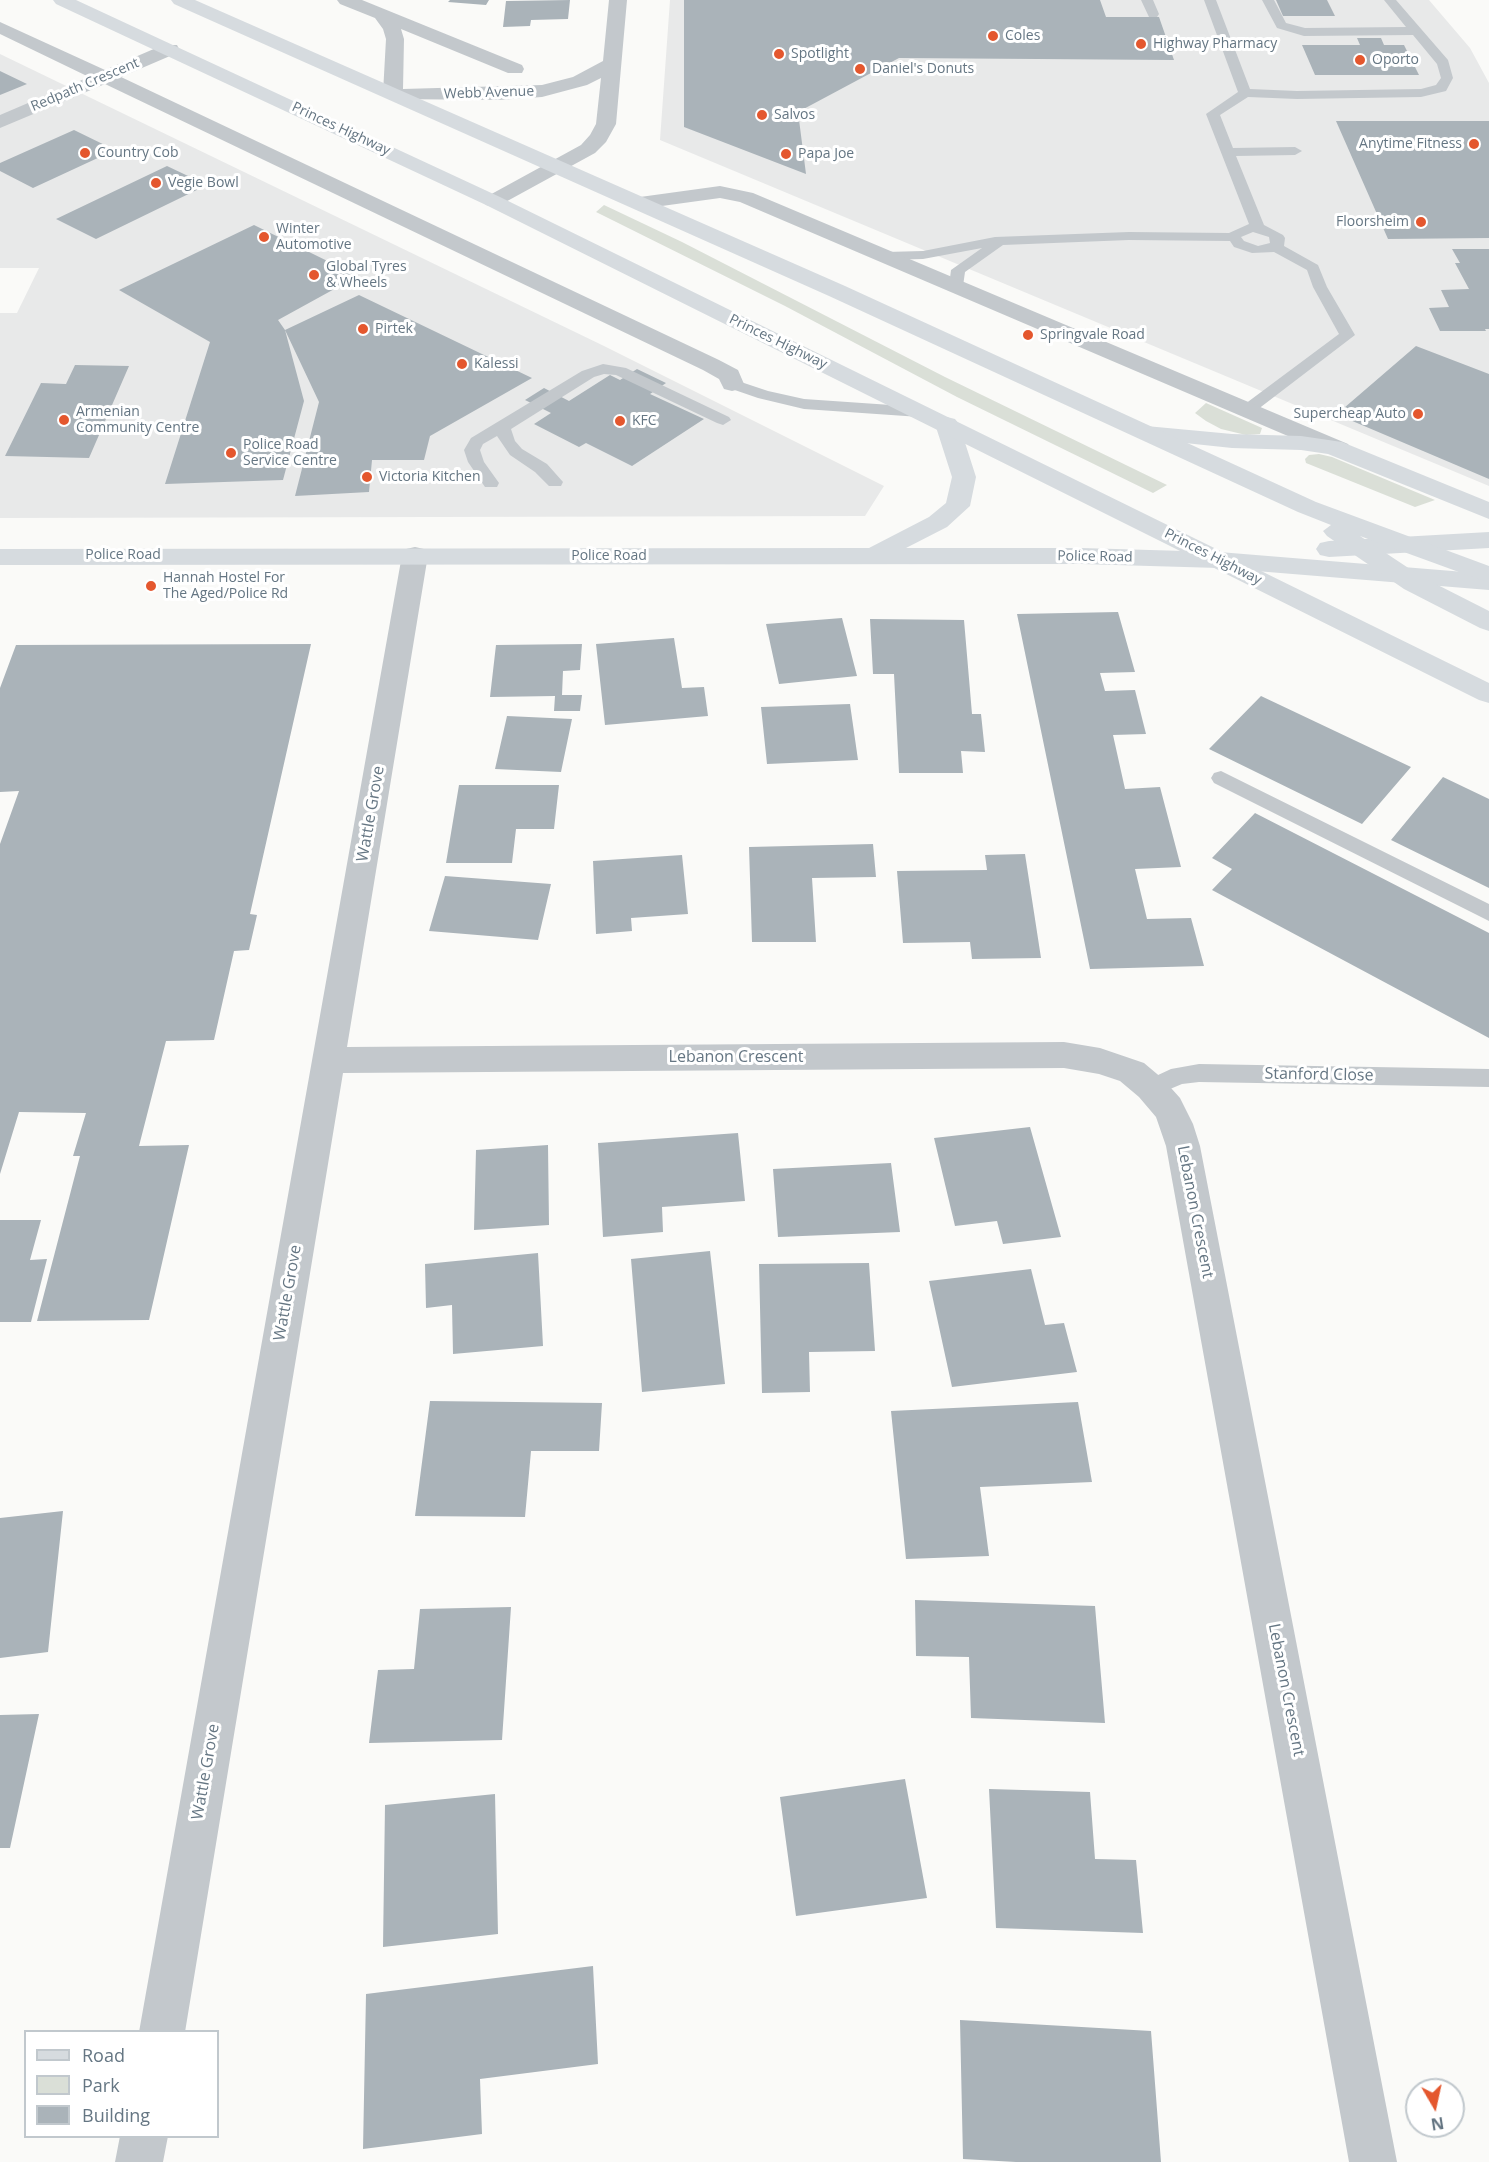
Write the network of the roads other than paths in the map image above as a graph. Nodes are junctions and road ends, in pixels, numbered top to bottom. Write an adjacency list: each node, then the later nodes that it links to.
1 (62, 0): 13 (main road, Princes Highway)
2 (180, 0): 18 (main road)
3 (346, 0): 10 (street)
4 (618, 0): 14 (street)
5 (1148, 0): 9 (lane)
6 (1210, 0): 17 (lane)
7 (1268, 0): 12 (lane)
8 (1390, 0): 12 (lane)
9 (1153, 14)
10 (382, 15): 15 (street); 18 (street)
11 (0, 27): 16 (street)
12 (1416, 31): 17 (lane)
13 (170, 49): 16 (street, Redpath Crescent); 23 (main road, Princes Highway)
14 (611, 64): 18 (street, Webb Avenue); 22 (street)
15 (515, 69)
16 (104, 77): 19 (street, Redpath Crescent); 31 (street)
17 (1245, 93): 21 (lane)
18 (395, 94): 22 (main road)
19 (0, 122)
20 (1295, 151): 21 (lane)
21 (1227, 152): 25 (lane)
22 (558, 166): 23 (street); 24 (main road)
23 (493, 201): 33 (main road, Princes Highway)
24 (640, 203): 29 (street); 37 (main road)
25 (1258, 228): 26 (lane); 28 (lane)
26 (1234, 237): 27 (lane); 28 (lane)
27 (1023, 240): 29 (lane); 30 (lane)
28 (1275, 247): 32 (lane)
29 (886, 256): 30 (street)
30 (956, 286): 32 (street)
31 (732, 384): 33 (lane)
32 (1247, 410): 38 (street)
33 (920, 412): 35 (main road, Princes Highway)
34 (723, 420): 36 (lane)
35 (947, 424): 47 (main road); 49 (main road, Princes Highway)
36 (502, 427): 39 (lane); 40 (lane)
37 (1146, 433): 38 (main road); 41 (main road)
38 (1339, 449): 42 (main road)
39 (555, 482)
40 (491, 483)
41 (1306, 507): 44 (main road); 45 (main road)
42 (1489, 511)
43 (1489, 540): 44 (main road, Police Road)
44 (1402, 543): 45 (main road, Police Road); 51 (main road)
45 (1356, 546): 49 (main road, Police Road); 50 (main road)
46 (415, 555): 47 (main road, Police Road); 48 (main road, Police Road); 57 (street, Wattle Grove)
47 (872, 556): 49 (main road, Police Road)
48 (0, 557)
49 (1219, 560): 50 (main road, Police Road); 54 (main road, Princes Highway)
50 (1401, 575): 52 (main road, Police Road); 53 (main road)
51 (1489, 575)
52 (1489, 582)
53 (1489, 622)
54 (1489, 694)
55 (1221, 778): 56 (lane)
56 (1489, 913)
57 (327, 1060): 59 (street, Lebanon Crescent); 60 (street, Wattle Grove)
58 (1489, 1078): 59 (lane, Stanford Close)
59 (1151, 1088): 63 (street, Lebanon Crescent)
60 (162, 2030)
61 (144, 2138): 62 (street)
62 (139, 2162)
63 (1373, 2162)

